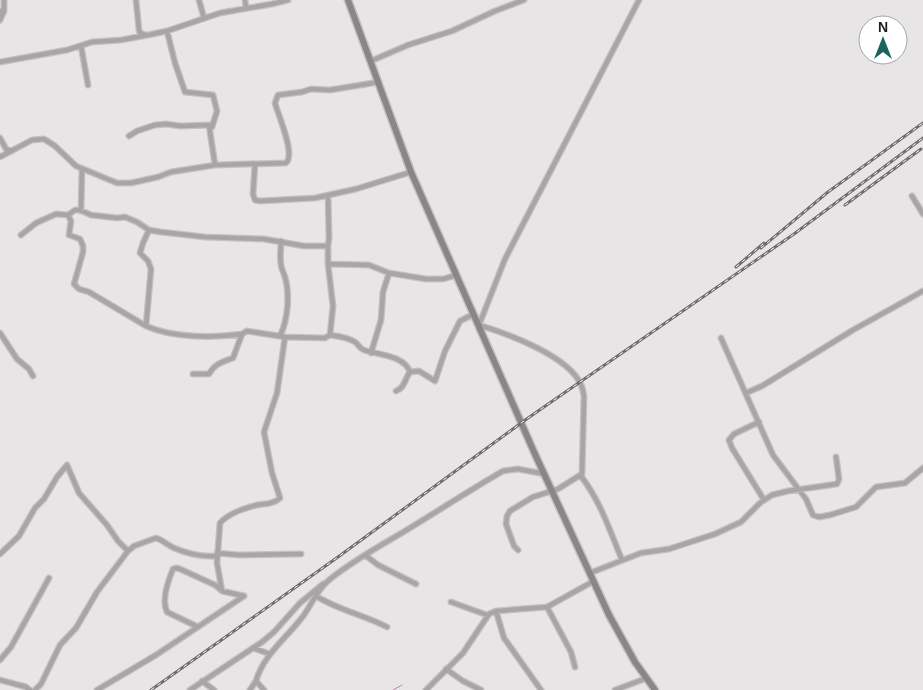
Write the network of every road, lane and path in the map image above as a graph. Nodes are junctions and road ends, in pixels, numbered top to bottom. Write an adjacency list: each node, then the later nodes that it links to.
1 (4, 0): 10 (street)
2 (136, 0): 14 (street)
3 (199, 0): 11 (street)
4 (244, 0): 9 (street)
5 (288, 0): 9 (street)
6 (348, 0): 16 (main road)
7 (524, 0): 16 (street)
8 (639, 0): 43 (street)
9 (246, 8): 11 (street)
10 (2, 11): 12 (street)
11 (204, 18): 13 (street)
12 (0, 20)
13 (167, 31): 14 (street); 20 (street)
14 (148, 35): 15 (street)
15 (81, 46): 17 (street); 19 (street)
16 (371, 61): 18 (main road)
17 (0, 62)
18 (379, 82): 25 (street); 28 (main road)
19 (88, 85)
20 (212, 127)
21 (129, 136): 26 (street)
22 (0, 138): 23 (street)
23 (12, 152): 24 (street); 27 (street)
24 (0, 157)
25 (256, 164): 26 (street); 29 (street)
26 (215, 165): 27 (street)
27 (82, 169): 31 (street)
28 (412, 172): 29 (street); 40 (main road)
29 (328, 195): 37 (street)
30 (912, 196): 32 (street)
31 (81, 212): 33 (street); 34 (street)
32 (923, 214)
33 (68, 215): 35 (street); 44 (street)
34 (149, 230): 36 (street); 44 (street)
35 (21, 234)
36 (281, 241): 37 (street); 48 (street)
37 (328, 246): 38 (street)
38 (328, 264): 39 (street); 47 (street)
39 (389, 273): 40 (street); 50 (street)
40 (457, 275): 42 (main road)
41 (923, 291): 55 (street)
42 (474, 314): 43 (main road); 51 (street)
43 (479, 325): 59 (main road); 60 (street)
44 (146, 326): 46 (street)
45 (0, 333): 53 (street)
46 (242, 334): 48 (street); 52 (street)
47 (330, 335): 48 (street); 50 (street)
48 (282, 337): 67 (street)
49 (721, 338): 55 (street)
50 (371, 352): 51 (street)
51 (410, 372): 54 (street)
52 (193, 374)
53 (32, 376)
54 (396, 391)
55 (746, 393): 56 (street)
56 (758, 422): 62 (street); 63 (street)
57 (836, 458): 62 (street)
58 (923, 468): 62 (street)
59 (545, 474): 61 (main road); 69 (street)
60 (580, 475): 61 (street); 70 (street)
61 (553, 490): 64 (street); 71 (main road)
62 (798, 490): 63 (street)
63 (764, 500): 70 (street)
64 (518, 550)
65 (128, 551): 66 (street); 67 (street); 93 (street)
66 (0, 554)
67 (217, 554): 68 (street); 76 (street)
68 (302, 554)
69 (365, 555): 73 (street); 75 (street)
70 (622, 560): 71 (street)
71 (590, 573): 74 (main road)
72 (49, 578): 86 (street)
73 (327, 581): 77 (street); 84 (street)
74 (594, 581): 79 (street); 89 (main road)
75 (416, 584)
76 (222, 590): 82 (street); 82 (street)
77 (316, 596): 83 (street); 85 (street)
78 (451, 602): 81 (street)
79 (547, 607): 80 (street); 87 (street)
80 (496, 611): 81 (street); 104 (street)
81 (487, 615): 88 (street)
82 (198, 627): 97 (street)
83 (387, 627)
84 (253, 648): 85 (street); 91 (street)
85 (270, 654): 92 (street)
86 (0, 660)
87 (575, 666)
88 (446, 669): 102 (street); 103 (street)
89 (646, 678): 105 (street); 106 (main road)
90 (1, 679): 94 (street)
91 (202, 681): 98 (street); 99 (street)
92 (256, 681): 100 (street); 101 (street)
93 (41, 684): 95 (street); 96 (street)
94 (30, 690)
95 (35, 690)
96 (41, 690)
97 (97, 690)
98 (190, 690)
99 (214, 690)
100 (250, 690)
101 (264, 690)
102 (426, 690)
103 (481, 690)
104 (541, 690)
105 (615, 690)
106 (655, 690)

